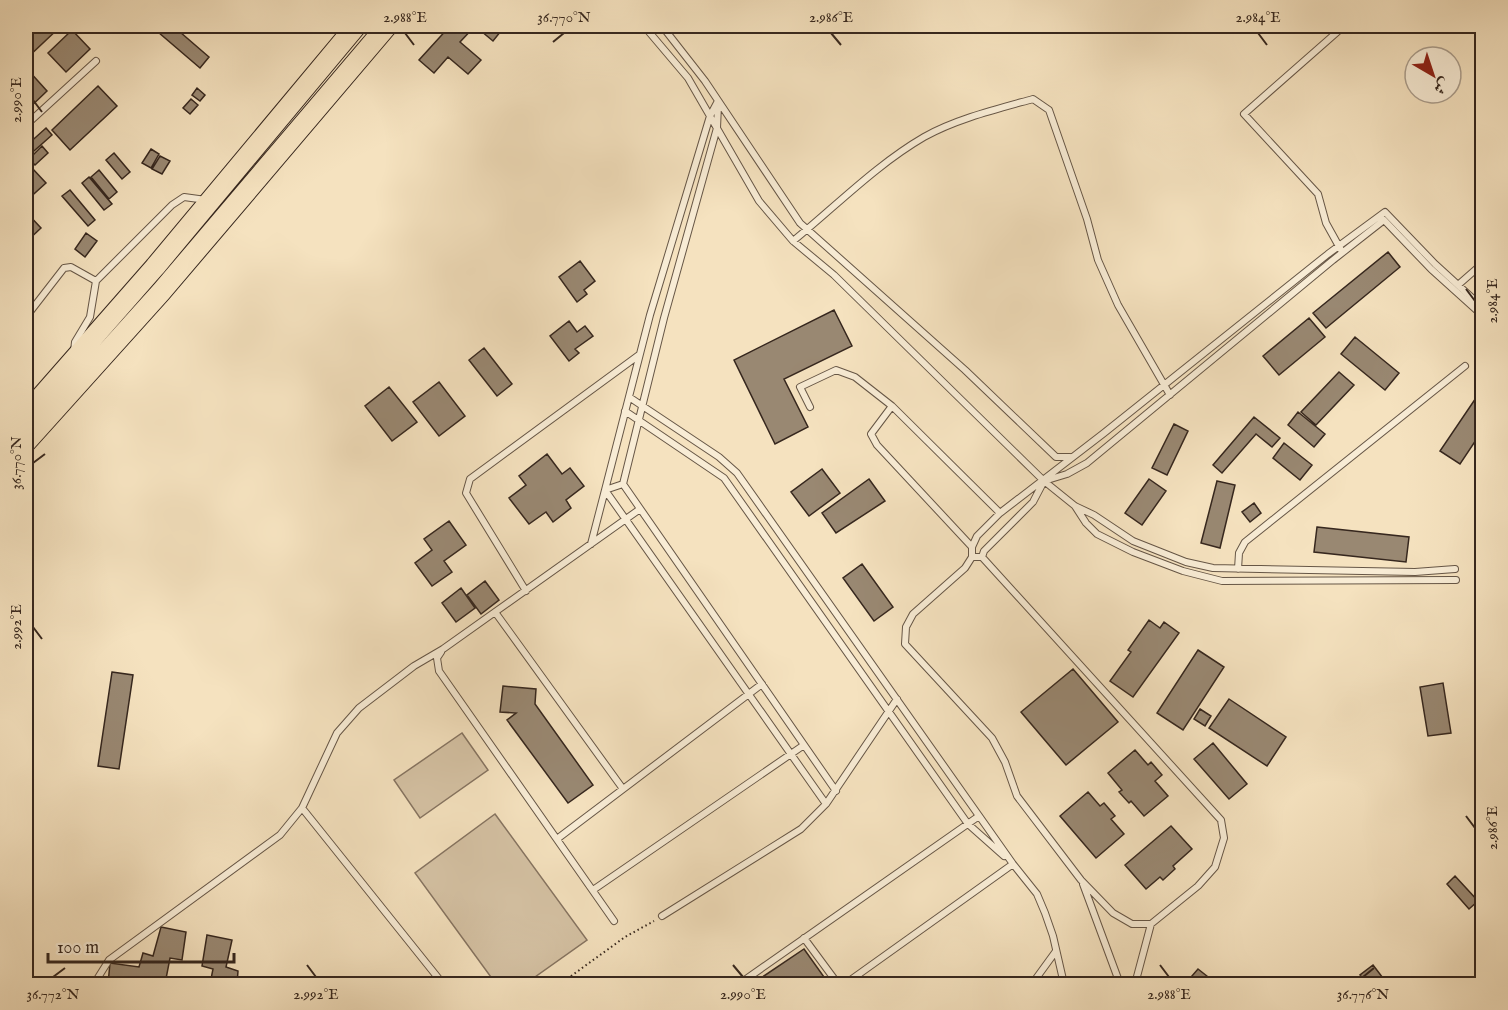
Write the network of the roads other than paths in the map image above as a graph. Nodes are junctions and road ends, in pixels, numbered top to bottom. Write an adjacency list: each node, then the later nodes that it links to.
1 (387, 26): 33 (highway)
2 (644, 26): 8 (lane)
3 (662, 26): 7 (lane)
4 (1344, 26): 14 (lane)
5 (352, 27): 11 (highway)
6 (96, 61): 9 (lane)
7 (718, 101): 8 (lane); 10 (lane); 12 (lane)
8 (710, 116): 10 (lane); 21 (lane)
9 (26, 124)
10 (717, 128): 13 (lane); 27 (lane)
11 (209, 201): 16 (lane); 22 (highway)
12 (807, 230): 13 (lane); 24 (lane); 34 (lane)
13 (793, 241): 35 (lane)
14 (1340, 250): 17 (lane); 19 (lane); 24 (lane); 25 (lane)
15 (1482, 264): 17 (lane)
16 (96, 281): 20 (lane); 22 (lane)
17 (1458, 285): 18 (lane)
18 (1482, 307)
19 (1482, 315)
20 (26, 317)
21 (640, 355): 26 (lane); 49 (lane)
22 (72, 360): 31 (highway)
23 (1465, 366): 47 (lane)
24 (1164, 385): 25 (lane); 34 (lane)
25 (1170, 395): 35 (lane)
26 (629, 397): 27 (lane); 30 (lane)
27 (642, 405): 32 (lane); 54 (lane)
28 (892, 406): 29 (lane); 40 (lane); 43 (lane)
29 (810, 407)
30 (625, 411): 32 (lane); 37 (lane)
31 (26, 414)
32 (638, 420): 36 (lane); 55 (lane)
33 (26, 442)
34 (1071, 458): 35 (lane)
35 (1044, 481): 38 (lane); 40 (lane); 45 (lane)
36 (623, 484): 37 (lane); 39 (lane)
37 (605, 490): 41 (lane); 42 (lane)
38 (1075, 506): 47 (lane); 48 (lane)
39 (640, 509): 41 (lane); 52 (lane)
40 (1000, 513): 43 (lane)
41 (626, 520): 42 (lane); 53 (lane)
42 (591, 545): 49 (lane)
43 (972, 547): 44 (lane)
44 (972, 557): 45 (lane); 66 (lane)
45 (982, 558): 70 (lane)
46 (1455, 568): 47 (lane)
47 (1238, 569)
48 (1456, 580)
49 (525, 591): 50 (lane)
50 (495, 612): 51 (lane); 58 (lane)
51 (443, 649): 61 (lane); 64 (lane)
52 (762, 684): 53 (lane); 56 (lane)
53 (749, 694): 57 (lane); 58 (lane)
54 (897, 699): 55 (lane); 62 (lane)
55 (888, 711): 59 (lane); 63 (lane)
56 (804, 745): 57 (lane); 59 (lane)
57 (791, 754): 60 (lane); 67 (lane)
58 (623, 789): 64 (lane)
59 (836, 790): 60 (lane)
60 (826, 804): 68 (lane)
61 (302, 808): 73 (lane); 74 (lane)
62 (979, 816): 63 (lane); 65 (lane)
63 (968, 824): 65 (lane); 71 (lane)
64 (557, 839): 67 (lane)
65 (1013, 864): 72 (lane); 77 (lane)
66 (1082, 880): 70 (lane); 80 (lane)
67 (593, 890): 69 (lane)
68 (662, 916)
69 (614, 921)
70 (1152, 924): 81 (lane)
71 (804, 938): 75 (lane); 76 (lane)
72 (1056, 951): 78 (lane); 79 (lane)
73 (94, 984)
74 (443, 984)
75 (739, 984)
76 (838, 984)
77 (845, 984)
78 (1032, 984)
79 (1064, 984)
80 (1120, 984)
81 (1135, 984)

